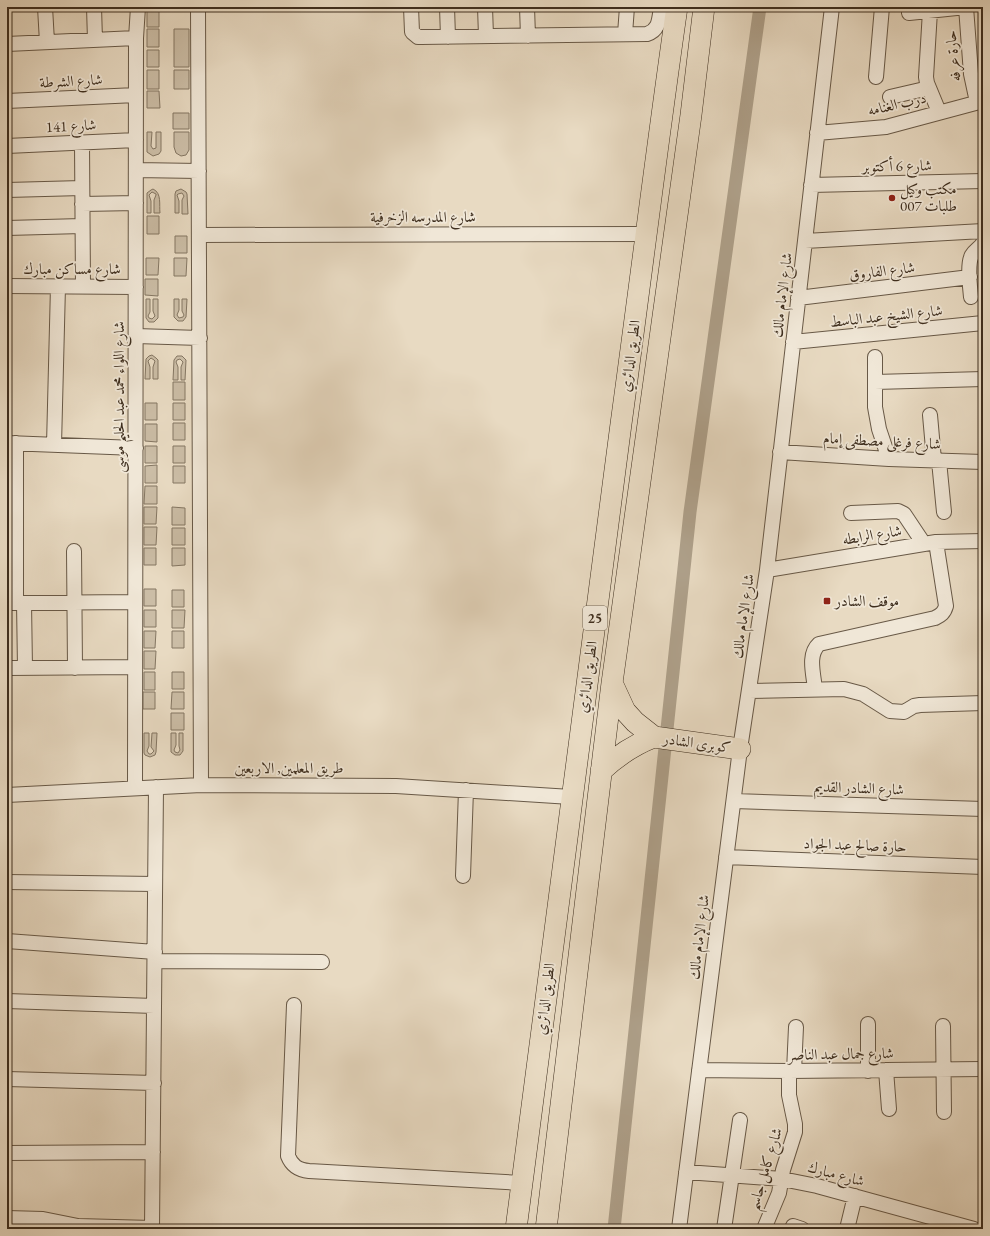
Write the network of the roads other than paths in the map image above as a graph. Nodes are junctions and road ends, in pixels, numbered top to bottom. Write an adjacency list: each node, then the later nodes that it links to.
1 (45, 7): 24 (street)
2 (94, 7): 23 (street)
3 (138, 7): 22 (street, شارع اللواء محمد عبد الحليم موسى)
4 (198, 7): 42 (street)
5 (411, 7): 21 (street)
6 (447, 7): 21 (street)
7 (485, 7): 19 (street)
8 (527, 7): 20 (street)
9 (627, 7): 18 (street)
10 (661, 7): 18 (street)
11 (677, 7): 34 (highway, الطريق الدائري / 25)
12 (704, 7): 35 (highway, الطريق الدائري / 25)
13 (832, 7): 36 (street, شارع الإمام مالك)
14 (882, 7): 27 (street)
15 (966, 7): 16 (street); 26 (street, حارة عرفه)
16 (930, 11): 17 (street); 28 (street)
17 (909, 13)
18 (625, 34): 20 (street)
19 (486, 36): 20 (street); 21 (street)
20 (528, 36)
21 (448, 37)
22 (136, 38): 23 (street); 29 (street, شارع اللواء محمد عبد الحليم موسى)
23 (96, 40): 24 (street)
24 (47, 42): 25 (street)
25 (7, 44)
26 (977, 73): 32 (street, حارة عرفه)
27 (876, 77)
28 (929, 88): 30 (street); 33 (street)
29 (136, 95): 31 (street, شارع الشرطة); 37 (street, شارع اللواء محمد عبد الحليم موسى)
30 (890, 96)
31 (7, 101)
32 (980, 102): 33 (street, درب الغنامه)
33 (939, 112): 36 (street, درب الغنامه)
34 (661, 115): 35 (highway); 41 (highway, الطريق الدائري / 25)
35 (691, 115): 43 (highway, الطريق الدائري / 25)
36 (817, 133): 45 (street, شارع الإمام مالك)
37 (136, 140): 38 (street, شارع 141); 40 (street, شارع اللواء محمد عبد الحليم موسى)
38 (82, 143): 39 (street, شارع 141); 46 (street)
39 (7, 146)
40 (136, 170): 42 (street); 48 (street, شارع اللواء محمد عبد الحليم موسى)
41 (654, 170): 43 (highway); 53 (highway, الطريق الدائري / 25)
42 (199, 171): 54 (street)
43 (683, 171): 92 (highway, الطريق الدائري / 25)
44 (983, 181): 45 (street, شارع 6 أكتوبر)
45 (811, 185): 55 (street, شارع الإمام مالك)
46 (82, 188): 47 (street); 49 (street)
47 (7, 190)
48 (136, 203): 49 (street); 61 (street, شارع اللواء محمد عبد الحليم موسى)
49 (82, 204): 50 (street)
50 (82, 226): 51 (street); 60 (street)
51 (7, 228)
52 (983, 231): 55 (street)
53 (647, 234): 54 (street, شارع المدرسه الزخرفية); 104 (highway, الطريق الدائري / 25)
54 (200, 235): 66 (street)
55 (805, 241): 63 (street, شارع الإمام مالك)
56 (983, 243): 57 (street)
57 (970, 277): 62 (street); 63 (street, شارع الفاروق)
58 (7, 286): 59 (street, شارع مساكن مبارك)
59 (58, 286): 60 (street, شارع مساكن مبارك); 73 (street)
60 (83, 286): 61 (street, شارع مساكن مبارك)
61 (136, 286): 65 (street, شارع اللواء محمد عبد الحليم موسى)
62 (970, 297)
63 (798, 298): 67 (street, شارع الإمام مالك)
64 (983, 324): 67 (street, شارع الشيخ عبد الباسط)
65 (136, 336): 66 (street); 74 (street, شارع اللواء محمد عبد الحليم موسى)
66 (200, 338): 99 (street)
67 (793, 342): 75 (street, شارع الإمام مالك)
68 (875, 357): 70 (street)
69 (983, 379): 70 (street)
70 (875, 382): 76 (street)
71 (930, 415): 77 (street)
72 (11, 443): 73 (street); 86 (street)
73 (54, 445): 74 (street)
74 (136, 448): 85 (street, شارع اللواء محمد عبد الحليم موسى)
75 (780, 452): 76 (street, شارع فرغلى مصطفى إمام); 84 (street, شارع الإمام مالك)
76 (889, 459): 77 (street, شارع فرغلى مصطفى إمام)
77 (936, 461): 78 (street, شارع فرغلى مصطفى إمام); 79 (street)
78 (983, 462)
79 (944, 512)
80 (851, 513): 82 (street)
81 (983, 541): 82 (street, شارع الرابطه)
82 (930, 543): 84 (street, شارع الرابطه); 93 (street)
83 (74, 551): 87 (street)
84 (767, 570): 94 (street, شارع الإمام مالك)
85 (135, 602): 87 (street); 91 (street, شارع اللواء محمد عبد الحليم موسى)
86 (16, 603): 87 (street); 89 (street)
87 (74, 603): 90 (street)
88 (7, 668): 89 (street)
89 (25, 668): 90 (street)
90 (75, 668): 91 (street)
91 (135, 668): 101 (street, شارع اللواء محمد عبد الحليم موسى)
92 (612, 683): 96 (highway, كوبرى الشادر); 98 (highway, الطريق الدائري / 25)
93 (815, 690): 94 (street); 95 (street)
94 (749, 691): 97 (street, شارع الإمام مالك)
95 (983, 703)
96 (654, 737): 97 (highway, كوبرى الشادر); 98 (highway, كوبرى الشادر)
97 (740, 749): 105 (street, شارع الإمام مالك)
98 (601, 771): 142 (highway, الطريق الدائري / 25)
99 (201, 785): 100 (street, طريق المعلمين, الاربعين); 102 (street, طريق المعلمين, الاربعين)
100 (156, 787): 101 (street, طريق المعلمين, الاربعين); 111 (street)
101 (135, 788): 103 (street, طريق المعلمين, الاربعين)
102 (466, 790): 104 (street, طريق المعلمين, الاربعين); 109 (street)
103 (7, 795)
104 (571, 797): 137 (highway, الطريق الدائري / 25)
105 (734, 801): 106 (street, شارع الشادر القديم); 107 (street, شارع الإمام مالك)
106 (983, 809)
107 (726, 858): 108 (street, حارة صالح عبد الجواد); 122 (street, شارع الإمام مالك)
108 (983, 867)
109 (463, 876)
110 (7, 882): 111 (street)
111 (155, 884): 113 (street)
112 (7, 941): 113 (street)
113 (155, 956): 114 (street); 117 (street)
114 (322, 962)
115 (7, 1001): 117 (street)
116 (294, 1005): 137 (street)
117 (154, 1006): 128 (street)
118 (868, 1024): 123 (street)
119 (943, 1026): 125 (street)
120 (796, 1027): 126 (street, شارع كامل جاسم)
121 (983, 1069): 125 (street, شارع جمال عبد الناصر)
122 (700, 1070): 126 (street, شارع جمال عبد الناصر); 134 (street, شارع الإمام مالك)
123 (868, 1070): 124 (street, شارع جمال عبد الناصر); 126 (street, شارع جمال عبد الناصر)
124 (886, 1070): 125 (street, شارع جمال عبد الناصر); 129 (street)
125 (944, 1070): 130 (street)
126 (792, 1072): 136 (street, شارع كامل جاسم)
127 (7, 1079): 128 (street)
128 (154, 1083): 132 (street)
129 (889, 1109)
130 (944, 1112)
131 (740, 1120): 135 (street)
132 (153, 1152): 133 (street); 140 (street)
133 (7, 1153)
134 (686, 1172): 135 (street, شارع مبارك); 143 (street, شارع الإمام مالك)
135 (732, 1175): 136 (street, شارع مبارك); 144 (street)
136 (782, 1179): 138 (street, شارع مبارك); 145 (street, شارع كامل جاسم)
137 (522, 1182): 141 (highway, الطريق الدائري / 25)
138 (855, 1196): 146 (street); 147 (street, شارع مبارك)
139 (7, 1218): 140 (street)
140 (152, 1229)
141 (516, 1229)
142 (546, 1229)
143 (679, 1229)
144 (724, 1229)
145 (764, 1229)
146 (847, 1229)
147 (974, 1229)

